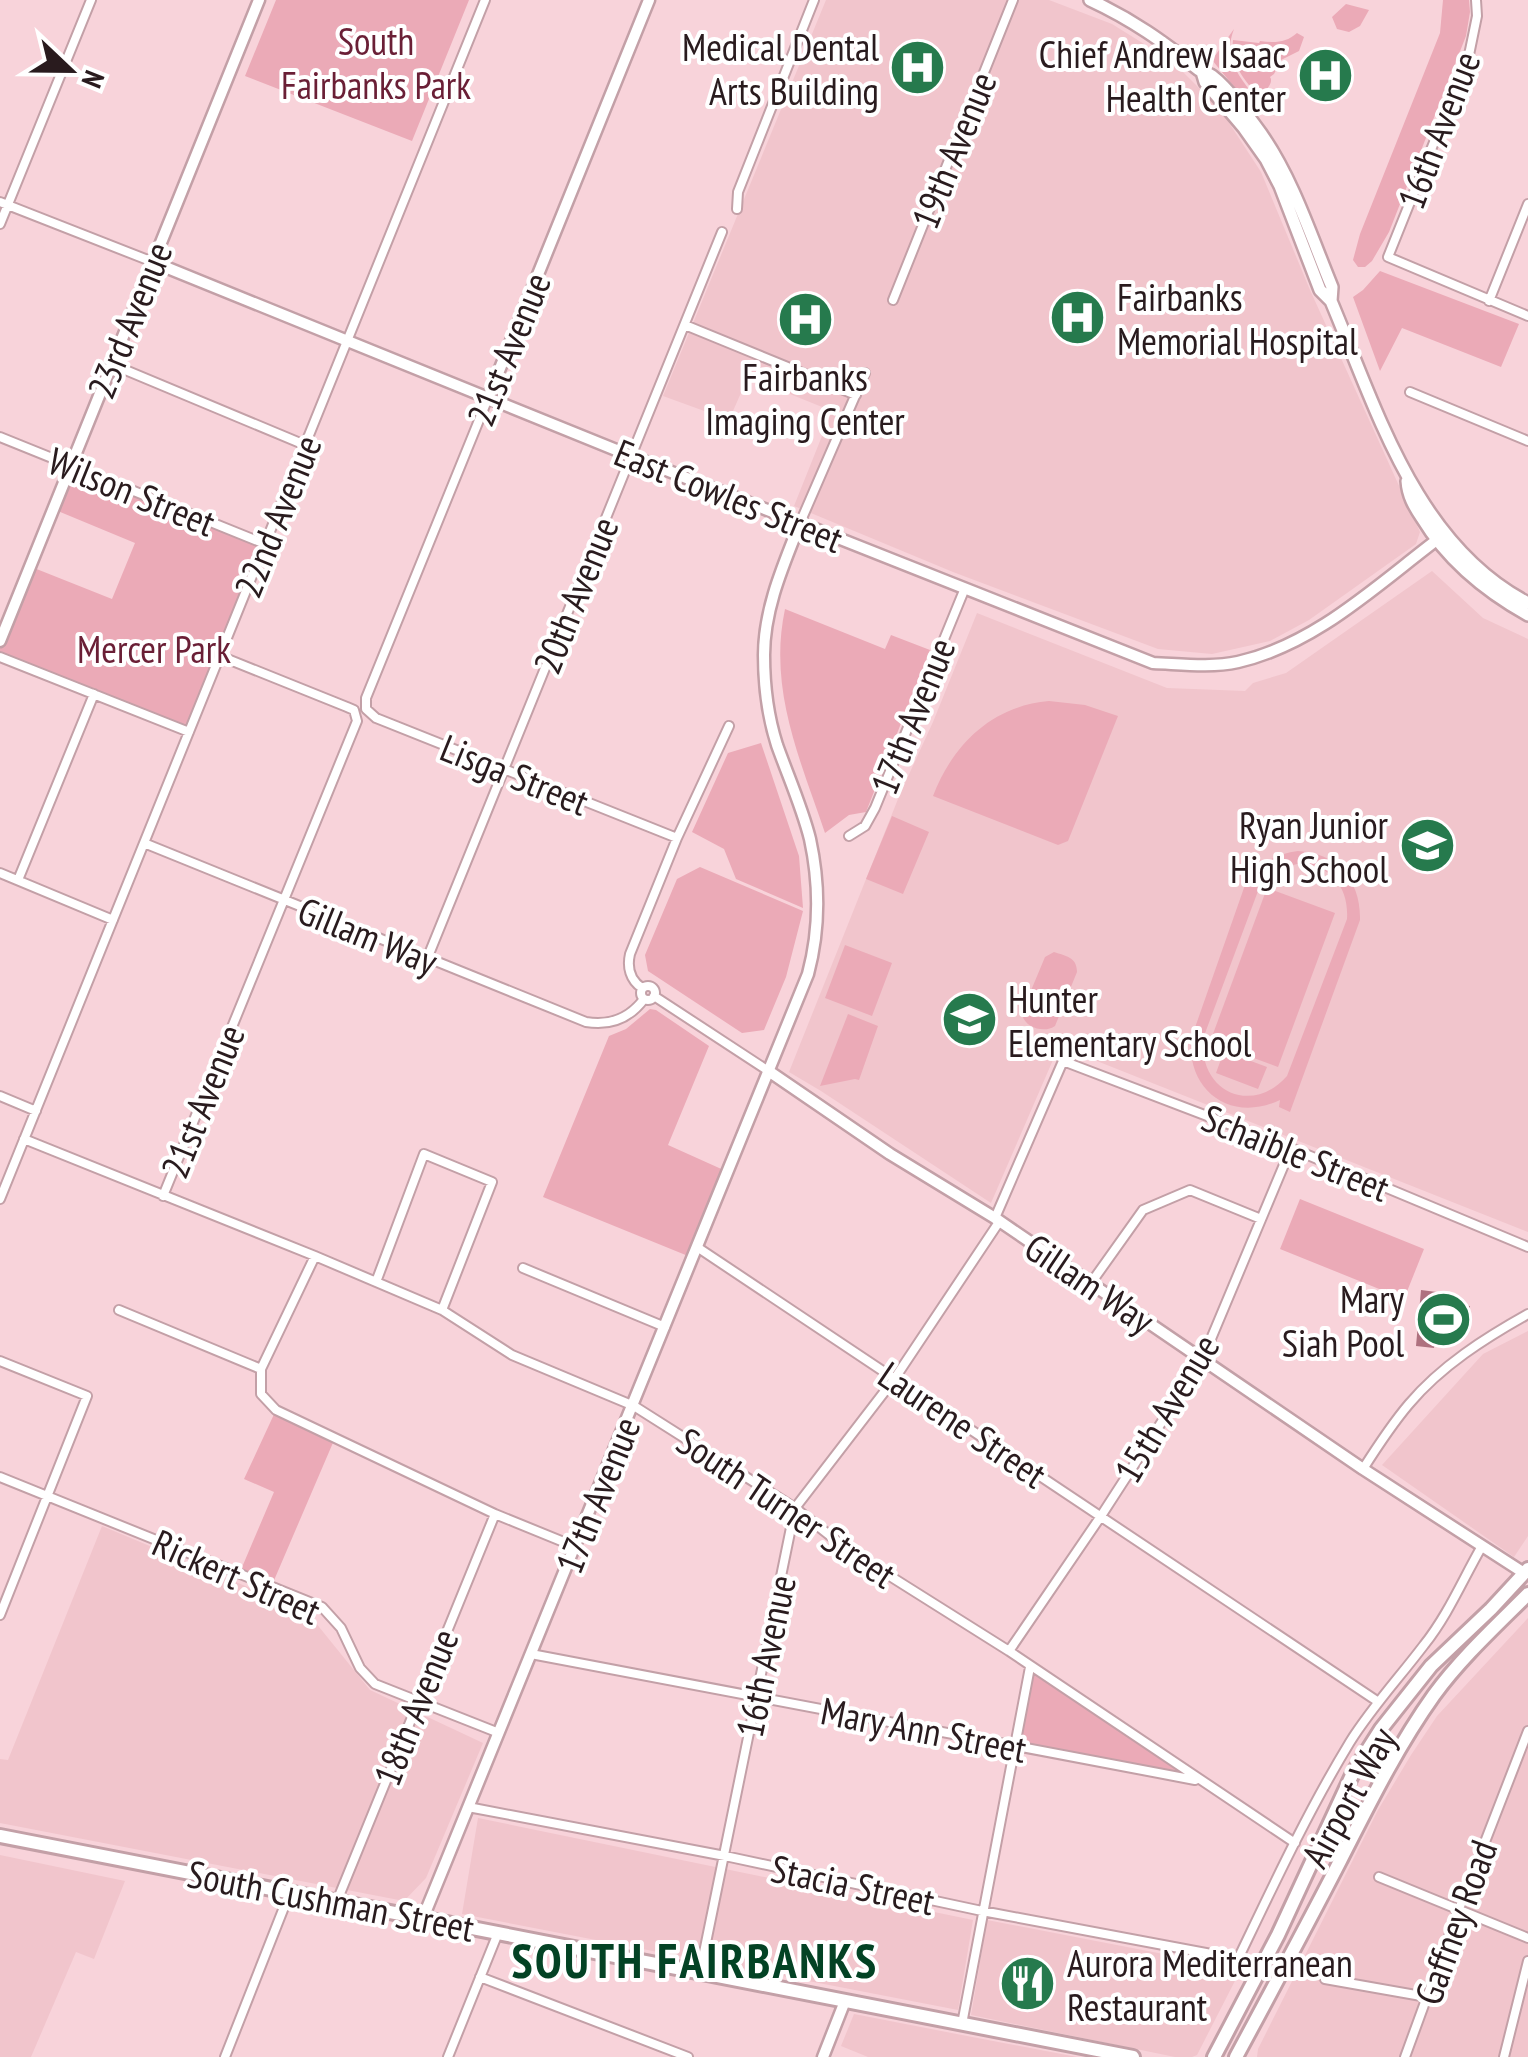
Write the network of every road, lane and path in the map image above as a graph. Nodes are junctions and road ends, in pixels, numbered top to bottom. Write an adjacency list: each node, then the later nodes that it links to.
1 (91, 0): 9 (street)
2 (259, 0): 14 (street, 23rd Avenue)
3 (486, 0): 19 (street, 22nd Avenue)
4 (649, 0): 24 (street, 21st Avenue)
5 (814, 0): 11 (street)
6 (1013, 0): 15 (street, 19th Avenue)
7 (1090, 0): 31 (main road)
8 (1476, 0): 16 (street, 16th Avenue)
9 (4, 204): 12 (street); 14 (street, East Cowles Street)
10 (1528, 204): 16 (street)
11 (737, 210)
12 (0, 224)
13 (722, 232): 18 (street, 20th Avenue)
14 (153, 262): 19 (street, East Cowles Street); 20 (street, 23rd Avenue)
15 (893, 300)
16 (1489, 302): 17 (street)
17 (1528, 316)
18 (685, 324): 23 (street); 28 (street, 20th Avenue)
19 (347, 341): 24 (street, East Cowles Street); 27 (street, 22nd Avenue)
20 (110, 364): 27 (street); 29 (street, 23rd Avenue)
21 (865, 373): 23 (street)
22 (1410, 392): 26 (street)
23 (856, 395): 30 (street)
24 (488, 398): 28 (street, East Cowles Street); 40 (street, 21st Avenue)
25 (0, 437): 29 (street, Wilson Street)
26 (1528, 440)
27 (305, 445): 32 (street, 22nd Avenue)
28 (631, 456): 30 (street, East Cowles Street); 43 (street, 20th Avenue)
29 (70, 467): 32 (street, Wilson Street); 36 (street, 23rd Avenue)
30 (800, 523): 33 (street, East Cowles Street); 56 (street, 17th Avenue)
31 (1440, 537): 33 (street, East Cowles Street); 34 (main road); 35 (main road)
32 (265, 544): 37 (street, 22nd Avenue)
33 (965, 588): 44 (street, 17th Avenue)
34 (1528, 603)
35 (1528, 615)
36 (0, 641)
37 (220, 656): 42 (street, 22nd Avenue); 49 (street, 21st Avenue)
38 (0, 657): 39 (street)
39 (94, 694): 42 (street); 48 (street)
40 (366, 698): 43 (street, Lisga Street)
41 (728, 726): 45 (street)
42 (189, 732): 46 (street, 22nd Avenue)
43 (504, 770): 45 (street, Lisga Street); 51 (street, 20th Avenue)
44 (849, 836)
45 (677, 838): 52 (street)
46 (144, 842): 49 (street, Gillam Way); 50 (street, 22nd Avenue)
47 (0, 873): 48 (street)
48 (18, 880): 50 (street)
49 (284, 900): 51 (street, Gillam Way); 61 (street, 21st Avenue)
50 (113, 920): 58 (street, 22nd Avenue)
51 (427, 959): 54 (street, Gillam Way)
52 (642, 988): 53 (street); 54 (street)
53 (654, 996): 54 (street); 56 (street, Gillam Way)
54 (644, 998)
55 (1063, 1061): 60 (street, Schaible Street); 64 (street, 16th Avenue)
56 (770, 1072): 64 (street, Gillam Way); 65 (street, 17th Avenue)
57 (0, 1096): 58 (street)
58 (36, 1111): 59 (street, 22nd Avenue)
59 (24, 1139): 61 (street, South Turner Street); 62 (street, 22nd Avenue)
60 (1291, 1148): 63 (street, 15th Avenue); 66 (street, Schaible Street)
61 (162, 1196): 67 (street, South Turner Street)
62 (0, 1199)
63 (1260, 1218): 70 (street); 75 (street, 15th Avenue)
64 (997, 1220): 70 (street, Gillam Way); 78 (street, 16th Avenue)
65 (697, 1247): 74 (street, 17th Avenue); 78 (street, Laurene Street)
66 (1528, 1247)
67 (315, 1256): 69 (street, South Turner Street); 77 (street)
68 (523, 1268): 74 (street)
69 (376, 1282): 72 (street, South Turner Street); 72 (street)
70 (1091, 1283): 75 (street, Gillam Way)
71 (119, 1310): 77 (street)
72 (442, 1310): 79 (street, South Turner Street)
73 (1528, 1314): 80 (street)
74 (665, 1328): 79 (street, 17th Avenue)
75 (1203, 1358): 80 (street, Gillam Way); 85 (street, 15th Avenue)
76 (0, 1360): 82 (street)
77 (262, 1369): 84 (street)
78 (895, 1378): 83 (street, 16th Avenue); 85 (street, Laurene Street)
79 (634, 1406): 83 (street, South Turner Street); 87 (street, 17th Avenue)
80 (1363, 1468): 86 (street, Gillam Way)
81 (0, 1477): 82 (street, Rickert Street)
82 (49, 1496): 90 (street); 96 (street, Rickert Street)
83 (796, 1508): 91 (street, South Turner Street); 94 (street, 16th Avenue)
84 (495, 1514): 87 (street); 96 (street, 18th Avenue)
85 (1101, 1516): 91 (street, 15th Avenue); 95 (street, Laurene Street)
86 (1482, 1546): 88 (street, Gillam Way); 95 (street)
87 (576, 1547): 92 (street, 17th Avenue)
88 (1527, 1573): 125 (main road, Airport Way)
89 (1528, 1594): 126 (main road, Airport Way)
90 (0, 1615)
91 (1009, 1651): 93 (street, South Turner Street)
92 (531, 1654): 94 (street, Mary Ann Street); 98 (street, 17th Avenue)
93 (1030, 1667): 99 (street); 100 (street, South Turner Street)
94 (757, 1696): 99 (street, Mary Ann Street); 104 (street, 16th Avenue)
95 (1378, 1701): 103 (street)
96 (417, 1702): 98 (street, Rickert Street); 107 (street, 18th Avenue)
97 (1528, 1731): 108 (street, Gaffney Road)
98 (499, 1733): 101 (street, 17th Avenue)
99 (1015, 1746): 100 (street, Mary Ann Street); 109 (street)
100 (1199, 1780): 103 (street, South Turner Street)
101 (468, 1807): 104 (street, Stacia Street); 110 (street, 17th Avenue)
102 (0, 1836): 106 (main road, South Cushman Street)
103 (1295, 1843): 109 (street, Stacia Street)
104 (725, 1856): 109 (street, Stacia Street); 114 (street, 16th Avenue)
105 (1379, 1877): 108 (street)
106 (290, 1892): 107 (main road, South Cushman Street); 120 (street)
107 (337, 1902): 110 (main road, South Cushman Street)
108 (1459, 1909): 112 (street); 117 (street, Gaffney Road)
109 (982, 1912): 119 (street)
110 (423, 1918): 111 (main road, South Cushman Street)
111 (498, 1933): 114 (main road, South Cushman Street); 115 (street)
112 (1528, 1938)
113 (1528, 1961): 128 (street)
114 (700, 1972): 118 (main road, South Cushman Street)
115 (480, 1977): 121 (street); 122 (street)
116 (1325, 1979): 117 (street)
117 (1427, 1997): 127 (street, Gaffney Road)
118 (846, 2001): 119 (main road, South Cushman Street); 123 (street)
119 (962, 2024): 124 (main road, South Cushman Street)
120 (225, 2057)
121 (448, 2057)
122 (688, 2057)
123 (823, 2057)
124 (1132, 2057)
125 (1214, 2057)
126 (1236, 2057)
127 (1405, 2057)
128 (1504, 2057)

